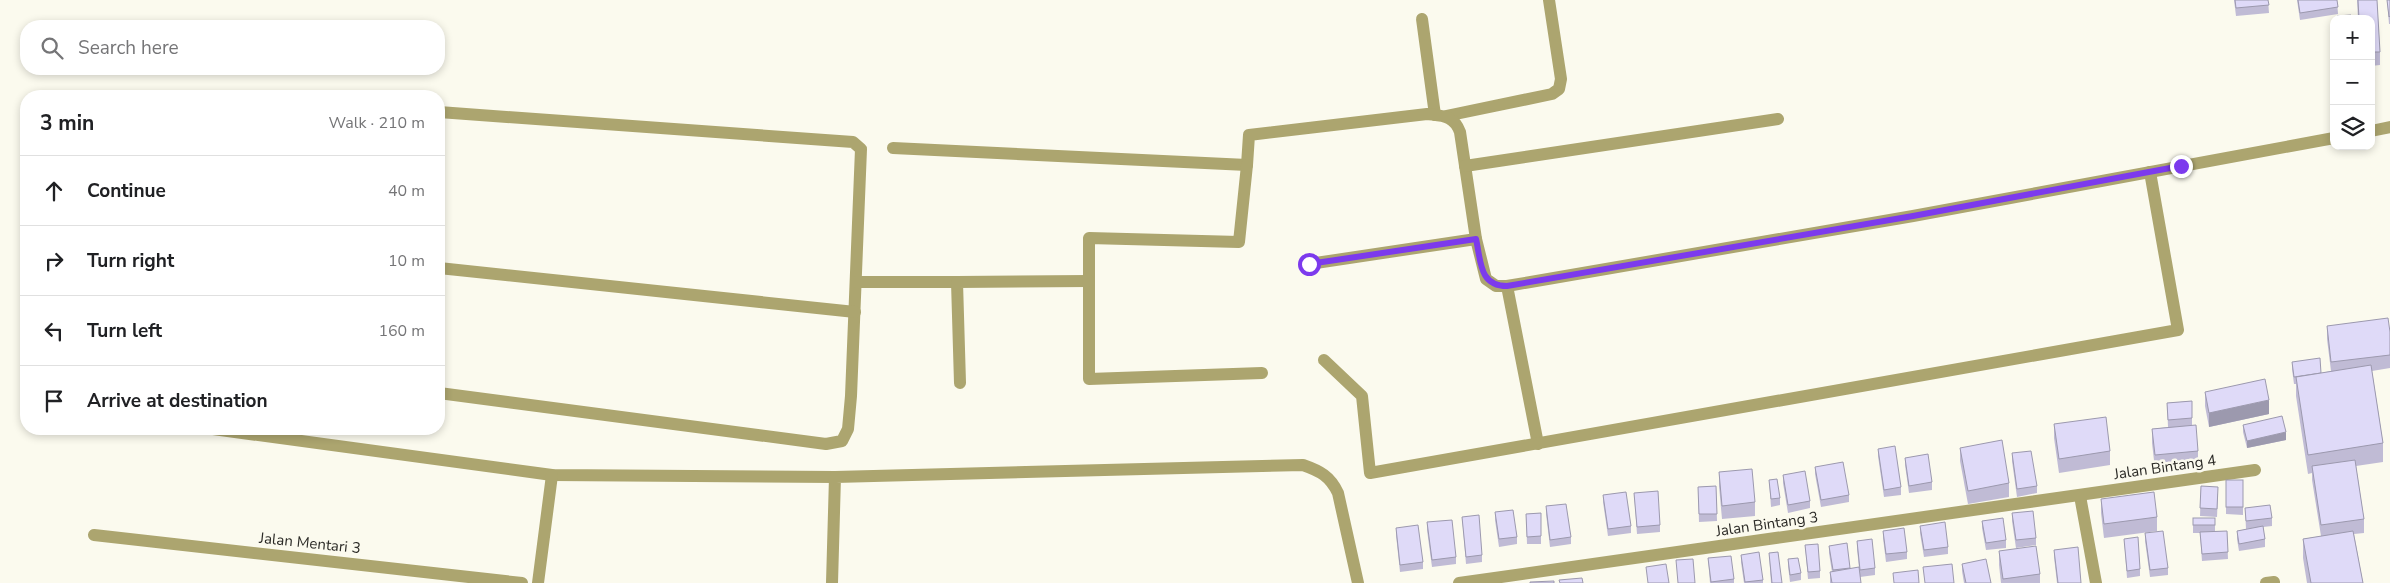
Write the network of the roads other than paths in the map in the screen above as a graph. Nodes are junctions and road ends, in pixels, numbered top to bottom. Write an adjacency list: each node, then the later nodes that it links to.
1 (1549, 0): 4 (street)
2 (1422, 19): 4 (street)
3 (445, 112): 17 (street)
4 (1441, 116): 10 (street); 11 (street)
5 (1778, 119): 11 (street)
6 (2390, 127): 7 (street)
7 (2375, 130)
8 (2330, 139): 12 (street)
9 (893, 148): 10 (street)
10 (1247, 164): 16 (street)
11 (1466, 166): 13 (street)
12 (2150, 172): 19 (street); 26 (street)
13 (1476, 239): 14 (street); 19 (street)
14 (1309, 264)
15 (445, 269): 20 (street)
16 (1089, 281): 18 (street); 22 (street)
17 (856, 282): 18 (street); 20 (street)
18 (957, 282): 23 (street)
19 (1507, 286): 26 (street)
20 (855, 312): 24 (street)
21 (1324, 360): 26 (street)
22 (1262, 372)
23 (960, 383)
24 (445, 394)
25 (256, 435): 28 (street)
26 (1538, 444)
27 (2255, 470): 30 (street, Jalan Bintang 4)
28 (552, 475): 29 (street); 33 (street)
29 (835, 477): 34 (street); 35 (street)
30 (2080, 496): 36 (street, Jalan Bintang 3); 37 (street)
31 (94, 535): 32 (street, Jalan Mentari 3)
32 (522, 583)
33 (538, 583)
34 (832, 583)
35 (1358, 583)
36 (1459, 583)
37 (2096, 583)

